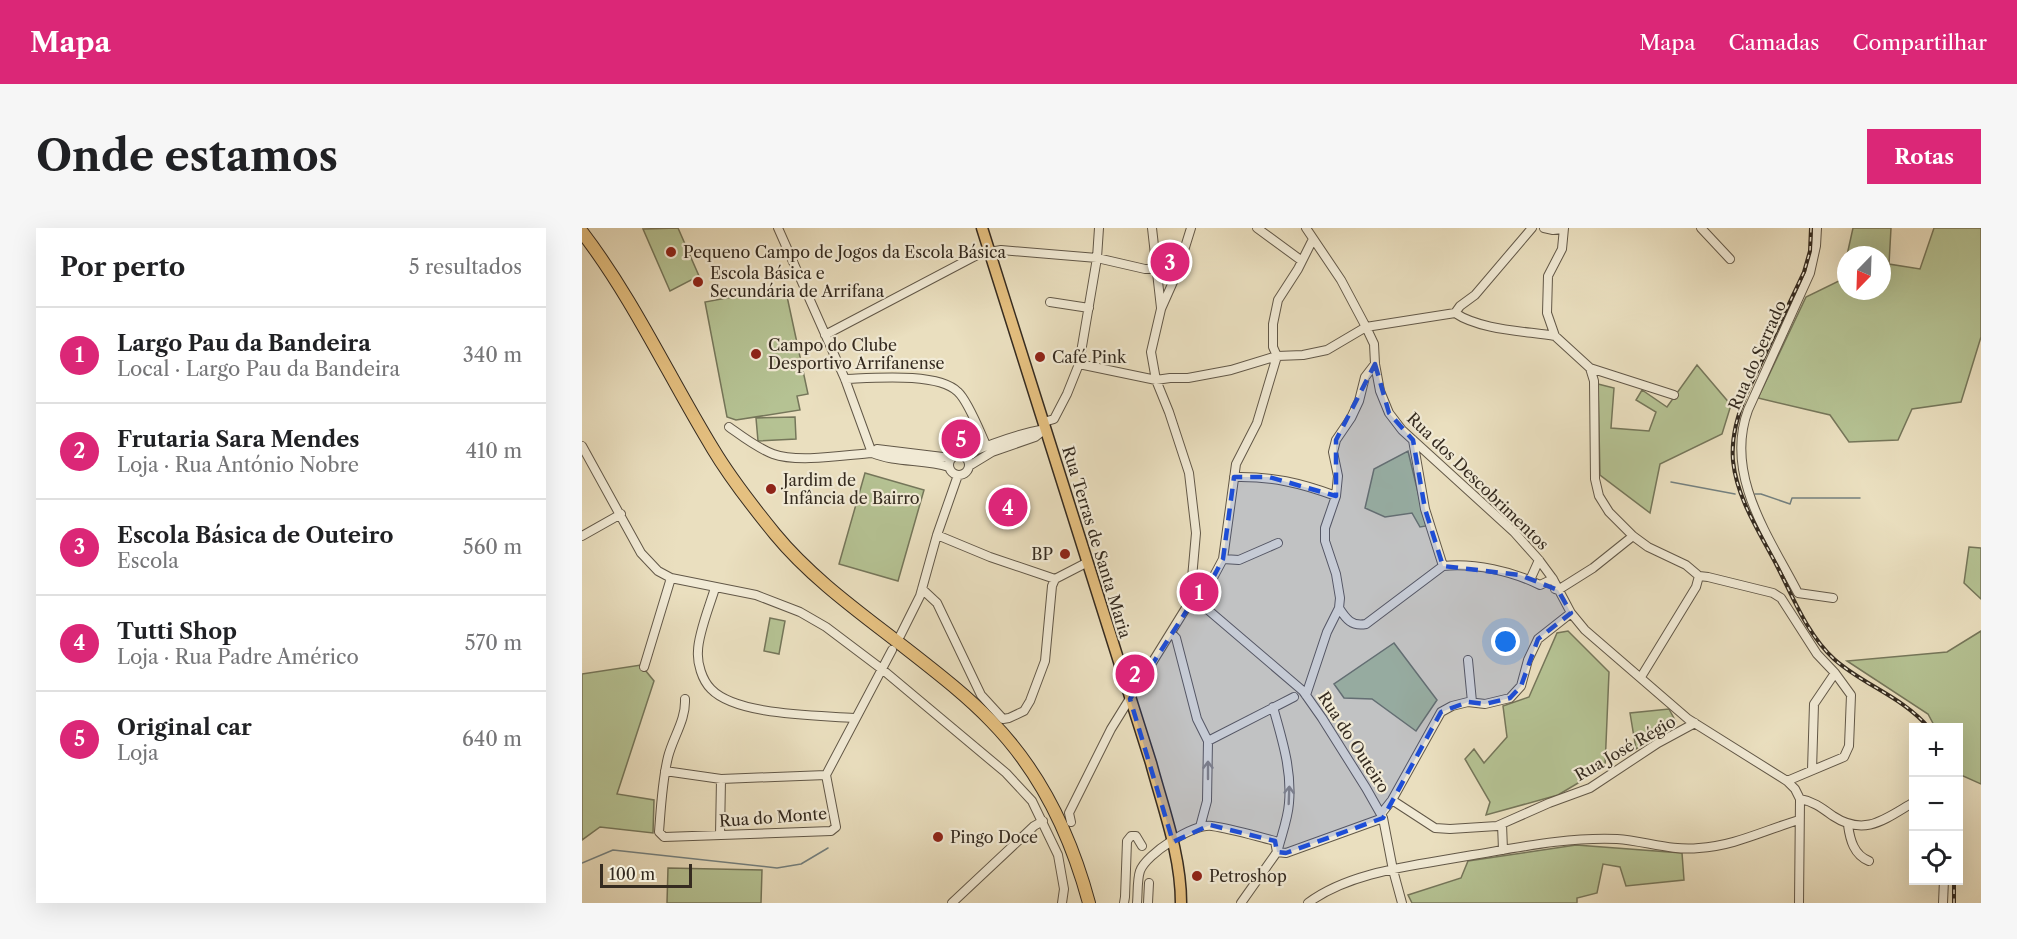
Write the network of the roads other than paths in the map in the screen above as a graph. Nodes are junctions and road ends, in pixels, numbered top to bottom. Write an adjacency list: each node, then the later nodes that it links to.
1 (778, 228): 26 (street)
2 (982, 228): 16 (main road, Rua Terras de Santa Maria)
3 (1099, 228): 17 (street)
4 (1152, 228): 20 (street)
5 (1191, 228): 23 (street)
6 (1257, 228): 19 (street)
7 (1306, 228): 15 (street, Rua dos Descobrimentos)
8 (1532, 228): 24 (street)
9 (1544, 228): 10 (street)
10 (1563, 228): 27 (street)
11 (1701, 228): 18 (street)
12 (1816, 228): 67 (street, Rua do Serrado)
13 (582, 232): 115 (highway)
14 (582, 238): 115 (highway)
15 (1312, 241): 19 (street); 25 (street, Rua dos Descobrimentos)
16 (990, 251): 17 (street); 26 (street); 35 (main road, Rua Terras de Santa Maria)
17 (1097, 258): 20 (street); 22 (street)
18 (1730, 259)
19 (1302, 261): 28 (street)
20 (1157, 269): 23 (street)
21 (1050, 302): 22 (street)
22 (1089, 308): 29 (street)
23 (1161, 309): 33 (street)
24 (1455, 313): 25 (street); 27 (street)
25 (1366, 327): 28 (street); 30 (street, Rua dos Descobrimentos)
26 (825, 335): 32 (street)
27 (1555, 336): 31 (street)
28 (1276, 356): 33 (street); 45 (street)
29 (1080, 364): 33 (street); 35 (street)
30 (1375, 364): 37 (street, Rua dos Descobrimentos); 46 (street)
31 (1590, 368): 34 (street); 50 (street)
32 (845, 379): 38 (street); 40 (street)
33 (1156, 380): 66 (street)
34 (1674, 395)
35 (1045, 426): 38 (street); 43 (street); 54 (main road, Rua Terras de Santa Maria)
36 (729, 427): 40 (street)
37 (1413, 440): 53 (street, Rua dos Descobrimentos); 55 (street)
38 (986, 445): 41 (street)
39 (582, 446): 47 (street)
40 (872, 453): 42 (street)
41 (963, 456): 42 (street); 43 (street)
42 (950, 463): 44 (street)
43 (969, 466): 44 (street)
44 (958, 475): 48 (street)
45 (1234, 477): 46 (street); 52 (street)
46 (1336, 496): 68 (street)
47 (621, 514): 49 (street); 57 (street)
48 (937, 534): 58 (street); 64 (street)
49 (582, 536)
50 (1633, 536): 56 (street); 65 (street)
51 (1278, 543): 52 (street)
52 (1223, 559): 61 (street)
53 (1539, 560): 59 (street, Rua dos Descobrimentos); 60 (street)
54 (1088, 562): 58 (street); 79 (main road, Rua Terras de Santa Maria)
55 (1443, 566): 60 (street); 68 (street)
56 (1699, 576): 76 (street); 77 (street)
57 (671, 578): 63 (street); 74 (street)
58 (1055, 579): 64 (street)
59 (1553, 579): 62 (street); 65 (street, Rua dos Descobrimentos)
60 (1530, 580): 62 (street)
61 (1209, 584): 66 (street); 66 (street)
62 (1540, 585): 65 (street)
63 (715, 588): 75 (street); 86 (street)
64 (922, 589): 71 (street)
65 (1558, 590): 69 (street, Rua dos Descobrimentos)
66 (1196, 595): 70 (street); 80 (street, Rua do Outeiro)
67 (1833, 598)
68 (1339, 608): 80 (street)
69 (1571, 613): 77 (street, Rua dos Descobrimentos); 84 (street)
70 (1171, 633): 78 (street); 88 (street)
71 (900, 636)
72 (892, 650): 75 (street)
73 (1468, 660): 84 (street)
74 (644, 667)
75 (883, 669): 86 (street); 99 (street)
76 (1835, 673): 90 (street); 90 (street)
77 (1641, 677): 87 (street, Rua dos Descobrimentos)
78 (1138, 683): 79 (street); 83 (street)
79 (1127, 687): 83 (main road, Rua Terras de Santa Maria)
80 (1306, 695): 97 (street, Rua do Outeiro)
81 (1294, 697): 85 (street)
82 (685, 699): 89 (street)
83 (1130, 699): 100 (street); 105 (main road, Rua Terras de Santa Maria)
84 (1472, 702): 95 (street)
85 (1273, 707): 88 (street); 108 (street, one-way to 85)
86 (854, 718): 91 (street)
87 (1695, 723): 93 (street, Rua dos Descobrimentos); 101 (street, Rua José Régio)
88 (1208, 741): 103 (street, one-way to 88)
89 (665, 771): 92 (street); 104 (street, Rua do Monte)
90 (1812, 771): 93 (street)
91 (826, 775): 92 (street); 104 (street, Rua do Monte)
92 (721, 779): 104 (street)
93 (1786, 782): 94 (street, Rua dos Descobrimentos)
94 (1800, 799): 98 (street); 102 (street)
95 (1392, 800): 97 (street); 101 (street, Rua José Régio)
96 (1909, 805): 102 (street)
97 (1382, 816): 108 (street); 110 (street, Rua do Outeiro)
98 (1799, 820): 107 (street); 123 (street)
99 (1043, 821): 113 (street); 114 (street)
100 (1071, 822)
101 (1502, 824): 107 (street)
102 (1848, 825): 109 (street)
103 (1200, 827): 105 (street); 108 (street)
104 (720, 835)
105 (1173, 842): 117 (street); 119 (main road, Rua Terras de Santa Maria)
106 (1142, 846): 116 (street)
107 (1503, 850): 110 (street)
108 (1277, 852): 120 (street)
109 (1869, 861)
110 (1393, 870): 121 (street); 122 (street, Rua do Outeiro)
111 (1149, 883): 118 (street)
112 (1944, 885): 124 (street)
113 (952, 903)
114 (1062, 903)
115 (1087, 903)
116 (1124, 903)
117 (1137, 903): 118 (street)
118 (1148, 903)
119 (1181, 903)
120 (1241, 903)
121 (1308, 903)
122 (1402, 903)
123 (1799, 903)
124 (1943, 903)

